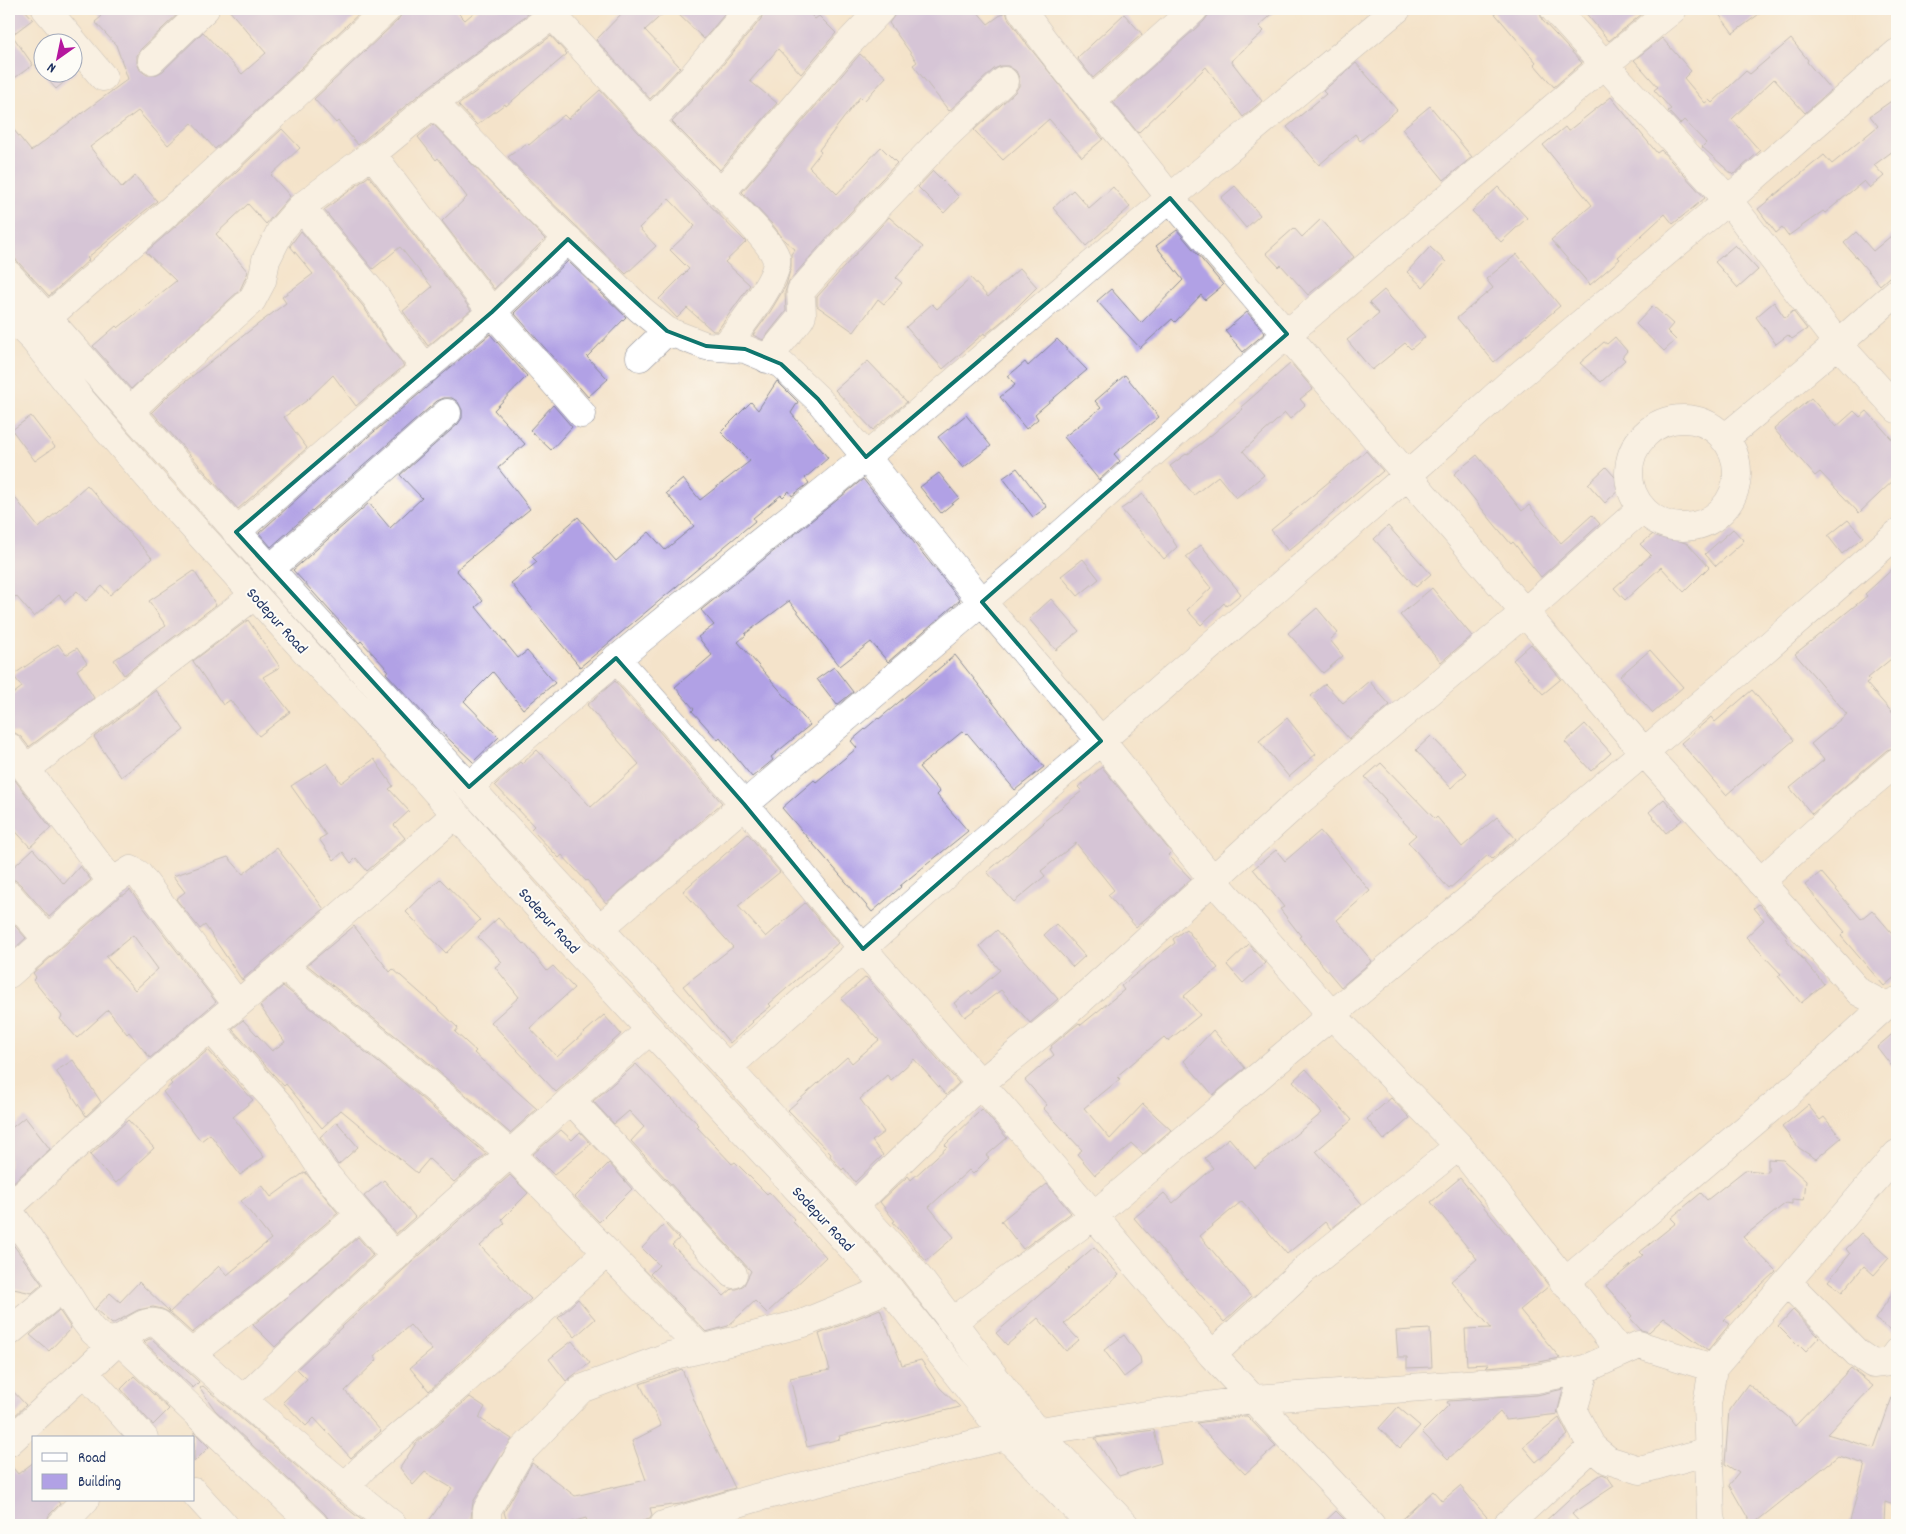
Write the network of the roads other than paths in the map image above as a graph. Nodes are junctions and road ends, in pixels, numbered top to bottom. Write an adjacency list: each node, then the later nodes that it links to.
1 (46, 9): 15 (street)
2 (203, 9): 13 (street)
3 (387, 9): 30 (street)
4 (749, 9): 19 (street)
5 (881, 9): 21 (street)
6 (1021, 9): 17 (street)
7 (1194, 9): 17 (street)
8 (1397, 9): 22 (street)
9 (1554, 9): 14 (street)
10 (1673, 9): 14 (street)
11 (554, 11): 18 (street); 19 (street)
12 (1897, 53): 23 (street)
13 (152, 60)
14 (1605, 64): 23 (street); 32 (street)
15 (103, 77)
16 (1004, 81): 36 (street)
17 (1091, 100): 22 (street)
18 (434, 103): 20 (street); 25 (street)
19 (650, 122): 21 (street)
20 (372, 154): 24 (street); 28 (street)
21 (722, 193): 34 (street)
22 (1170, 198): 32 (street); 43 (street)
23 (1728, 200): 33 (street); 44 (street)
24 (302, 207): 37 (street); 39 (street)
25 (568, 238): 28 (street); 31 (street)
26 (9, 275): 30 (street)
27 (1897, 292): 33 (street)
28 (492, 312): 37 (street); 41 (street)
29 (9, 315): 49 (street, Sodepur Road)
30 (47, 318): 39 (street)
31 (667, 331): 34 (street); 35 (street)
32 (1287, 334): 44 (street); 50 (street)
33 (1838, 344): 38 (street); 42 (street)
34 (725, 347): 36 (street)
35 (640, 357)
36 (767, 359): 43 (street)
37 (426, 369): 46 (street)
38 (1897, 409)
39 (130, 411): 46 (street)
40 (447, 413): 48 (street)
41 (582, 414)
42 (1724, 439): 45 (street); 45 (street)
43 (866, 457): 50 (street); 52 (street)
44 (1408, 475): 51 (street); 53 (street)
45 (1642, 508): 51 (street)
46 (236, 532): 48 (street)
47 (1897, 534): 55 (street)
48 (270, 570): 58 (street)
49 (255, 595): 57 (street); 60 (street, Sodepur Road)
50 (982, 602): 53 (street); 59 (street)
51 (1526, 612): 55 (street); 61 (street)
52 (616, 658): 58 (street); 59 (street)
53 (1101, 741): 61 (street); 67 (street)
54 (9, 747): 57 (street)
55 (1644, 752): 63 (street); 72 (street)
56 (1897, 762): 63 (street)
57 (26, 769): 62 (street)
58 (469, 787): 65 (street)
59 (744, 804): 65 (street); 67 (street)
60 (455, 815): 68 (street); 74 (street, Sodepur Road)
61 (1213, 880): 72 (street); 76 (street)
62 (112, 882): 66 (street); 70 (street)
63 (1760, 882): 71 (street)
64 (9, 896): 66 (street)
65 (599, 929): 75 (street)
66 (47, 939): 69 (street)
67 (863, 949): 75 (street); 76 (street)
68 (283, 966): 70 (street); 79 (street)
69 (9, 974)
70 (237, 1004): 73 (street)
71 (1891, 1004): 89 (street)
72 (1331, 1014): 78 (street); 85 (street)
73 (210, 1028): 82 (street); 84 (street)
74 (650, 1030): 77 (street); 92 (street, Sodepur Road)
75 (727, 1068): 81 (street)
76 (981, 1083): 81 (street); 85 (street)
77 (571, 1100): 79 (street); 88 (street)
78 (1459, 1146): 89 (street); 100 (street)
79 (509, 1153): 86 (street); 87 (street)
80 (1897, 1154): 90 (street)
81 (854, 1206): 93 (street)
82 (9, 1207)
83 (9, 1212): 91 (street)
84 (360, 1215): 87 (street); 99 (street)
85 (1093, 1216): 93 (street); 100 (street)
86 (606, 1253): 96 (street); 112 (street)
87 (395, 1258): 105 (street)
88 (732, 1274)
89 (1564, 1281): 98 (street)
90 (1787, 1282): 97 (street); 101 (street)
91 (64, 1287): 94 (street); 95 (street)
92 (889, 1288): 96 (street); 108 (street, Sodepur Road)
93 (952, 1322): 106 (street)
94 (9, 1332)
95 (118, 1340): 99 (street); 103 (street); 117 (street)
96 (701, 1349): 119 (street)
97 (1897, 1352)
98 (1621, 1353): 101 (street); 102 (street)
99 (191, 1354): 105 (street)
100 (1212, 1355): 104 (street)
101 (1713, 1368): 111 (street)
102 (1585, 1369): 104 (street); 110 (street)
103 (84, 1372): 107 (street); 109 (street)
104 (1253, 1399): 106 (street); 123 (street)
105 (243, 1400): 112 (street)
106 (1036, 1431): 108 (street); 122 (street)
107 (142, 1436)
108 (1006, 1436): 120 (street); 121 (street, Sodepur Road)
109 (9, 1442)
110 (1592, 1447): 111 (street); 124 (street)
111 (1709, 1451): 125 (street)
112 (345, 1487): 118 (street)
113 (195, 1493): 116 (street)
114 (83, 1502): 115 (street)
115 (61, 1525)
116 (224, 1525)
117 (314, 1525)
118 (393, 1525)
119 (487, 1525)
120 (664, 1525)
121 (1091, 1525)
122 (1125, 1525)
123 (1371, 1525)
124 (1507, 1525)
125 (1713, 1525)

